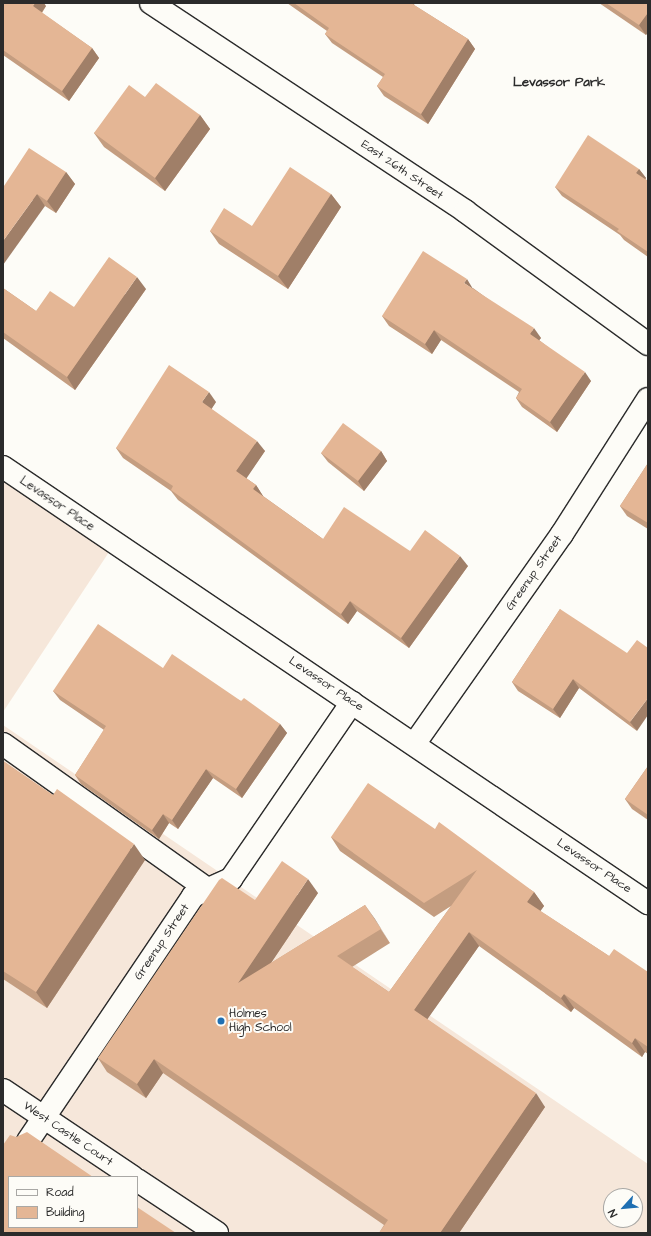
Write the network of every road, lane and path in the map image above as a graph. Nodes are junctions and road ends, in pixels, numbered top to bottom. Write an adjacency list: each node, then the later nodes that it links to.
1 (151, 3): 2 (street, East 26th Street)
2 (648, 344)
3 (648, 399): 6 (street, Greenup Street)
4 (3, 467): 5 (street, Levassor Place)
5 (352, 702): 6 (street, Levassor Place); 8 (street, Greenup Street)
6 (415, 743): 9 (street, Levassor Place)
7 (3, 744): 8 (street)
8 (207, 889): 11 (street, Greenup Street)
9 (648, 903)
10 (3, 1090): 11 (street, West Castle Court)
11 (43, 1117): 12 (street, Greenup Street); 13 (street, West Castle Court)
12 (28, 1141)
13 (132, 1176)
14 (138, 1181): 15 (street)
15 (217, 1233)

